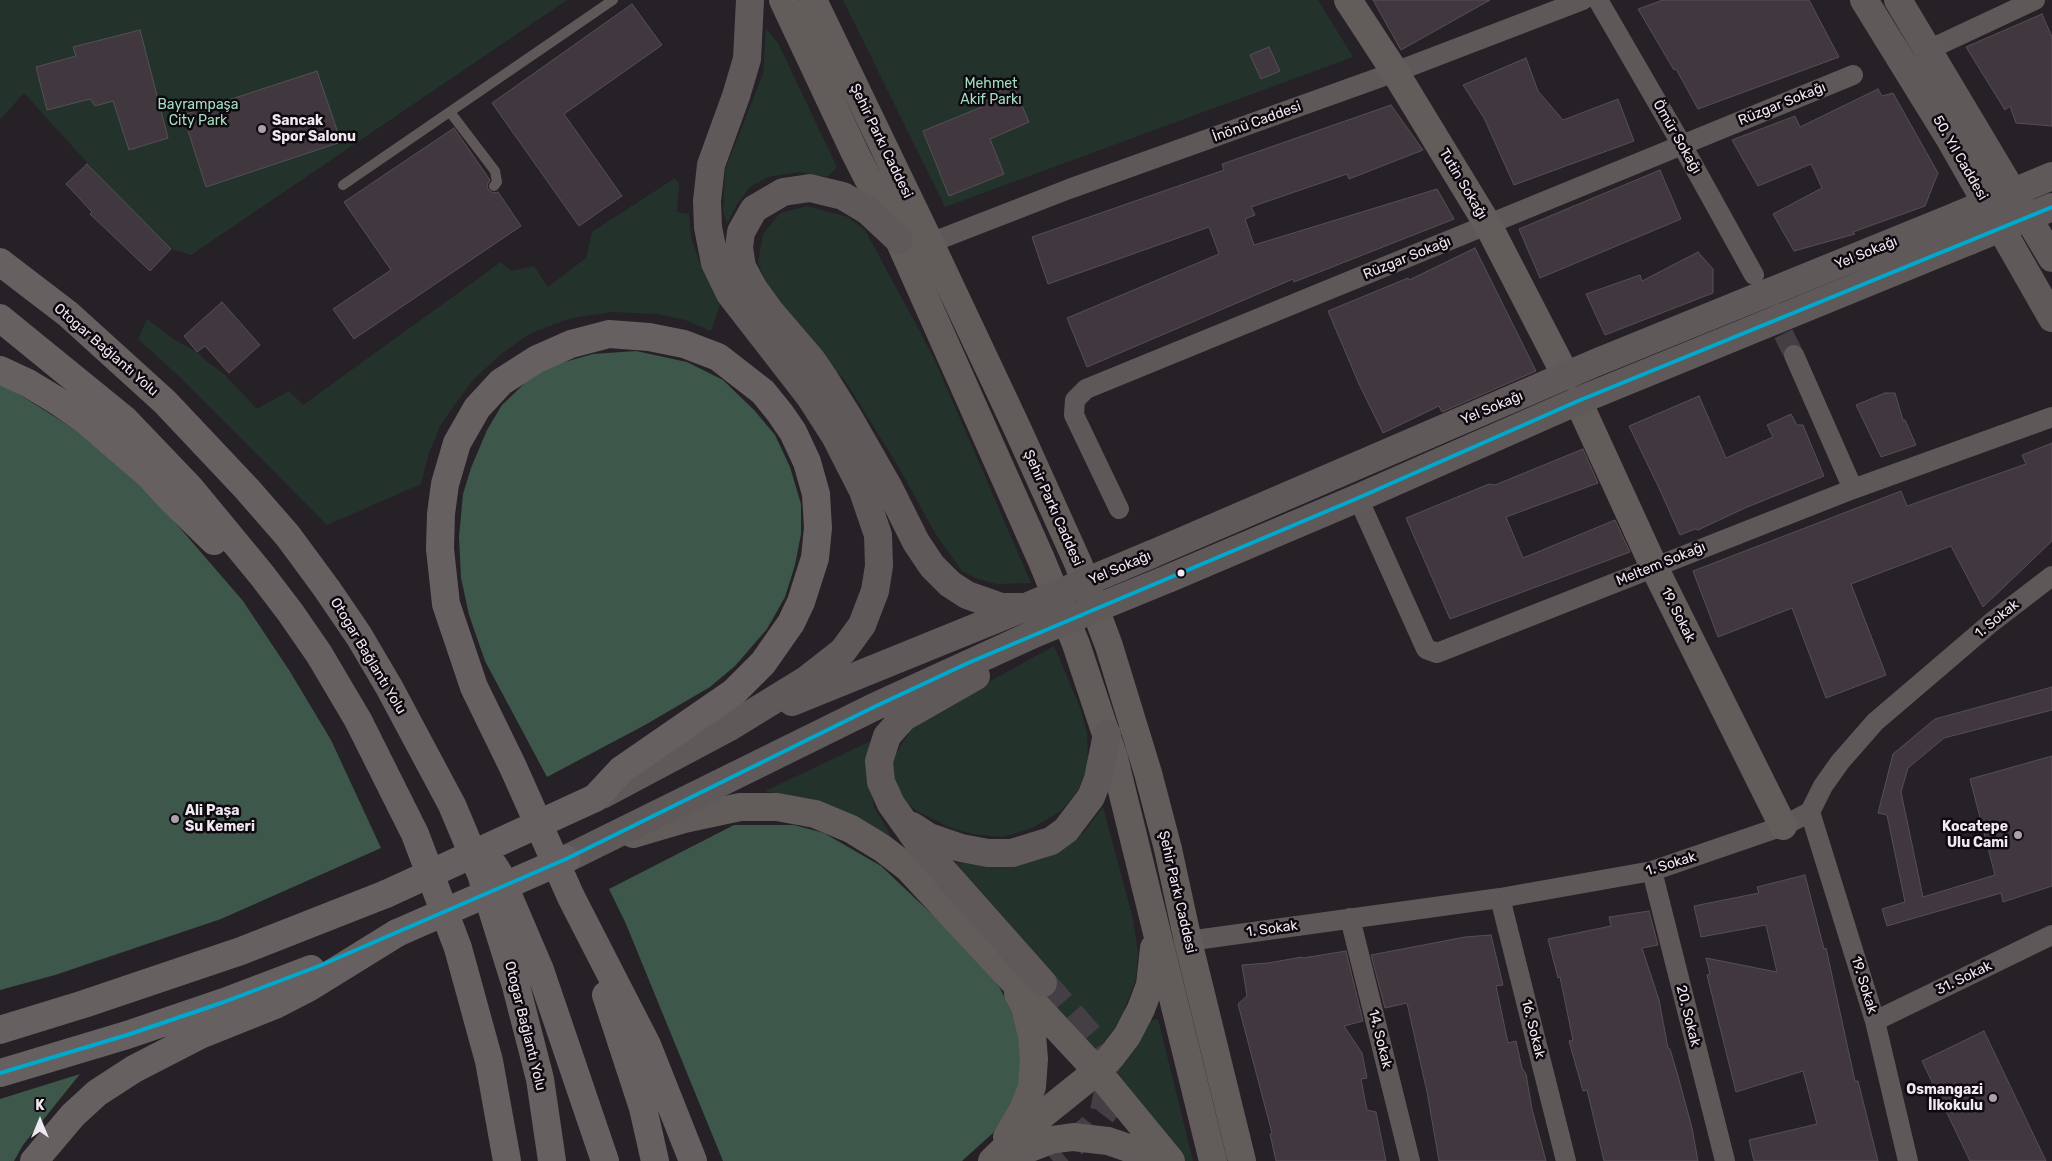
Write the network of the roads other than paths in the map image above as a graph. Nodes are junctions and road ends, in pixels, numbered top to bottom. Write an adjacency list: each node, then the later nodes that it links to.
1 (613, 0): 14 (lane)
2 (750, 0): 41 (main road)
3 (783, 0): 21 (main road, Şehir Parkı Caddesi)
4 (813, 0): 22 (main road, Şehir Parkı Caddesi)
5 (1348, 0): 12 (main road, Tutin Sokağı)
6 (1583, 0): 12 (street, İnönü Caddesi)
7 (1598, 0): 15 (street, Ömür Sokağı)
8 (1864, 0): 27 (main road, 50. Yıl Caddesi)
9 (1898, 0): 11 (main road, 50. Yıl Caddesi)
10 (2035, 0): 11 (street)
11 (1928, 50): 23 (main road, 50. Yıl Caddesi)
12 (1395, 72): 20 (main road, Tutin Sokağı); 22 (street, İnönü Caddesi)
13 (1854, 75): 15 (street, Rüzgar Sokağı)
14 (450, 112): 17 (lane); 18 (lane)
15 (1682, 145): 20 (street, Rüzgar Sokağı); 25 (street, Ömür Sokağı)
16 (2052, 176): 30 (main road, Yel Sokağı, bridge)
17 (343, 185)
18 (494, 186)
19 (2052, 207): 31 (main road, Yel Sokağı, bridge)
20 (1488, 225): 30 (main road, Tutin Sokağı); 35 (street, Rüzgar Sokağı)
21 (899, 240): 39 (main road); 42 (main road, Şehir Parkı Caddesi)
22 (930, 243): 56 (main road, Şehir Parkı Caddesi)
23 (2052, 257)
24 (0, 262): 44 (highway, Otogar Bağlantı Yolu)
25 (1754, 275)
26 (0, 318): 37 (highway)
27 (2052, 318)
28 (1794, 355): 33 (street)
29 (0, 370): 37 (highway)
30 (1566, 376): 31 (main road); 39 (main road, Yel Sokağı, bridge)
31 (1578, 401): 34 (main road, Yel Sokağı); 36 (main road, 19. Sokak)
32 (2052, 417): 33 (street, Meltem Sokağı)
33 (1853, 489): 36 (street, Meltem Sokağı)
34 (1358, 498): 36 (street, Meltem Sokağı); 40 (main road, Yel Sokağı, bridge)
35 (1120, 509)
36 (1654, 567): 47 (main road, 19. Sokak)
37 (261, 574): 63 (highway)
38 (2052, 576): 45 (street, 1. Sokak)
39 (1026, 607): 41 (main road, Yel Sokağı)
40 (1036, 633): 46 (main road); 48 (main road)
41 (728, 728): 43 (main road)
42 (1108, 734): 46 (main road); 52 (main road, Şehir Parkı Caddesi)
43 (595, 798): 50 (highway); 60 (highway, bridge)
44 (452, 805): 67 (highway, Otogar Bağlantı Yolu); 68 (highway)
45 (1810, 812): 47 (street, 1. Sokak); 59 (street, 19. Sokak)
46 (901, 820): 58 (main road)
47 (1783, 826): 49 (street, 1. Sokak)
48 (566, 859): 54 (highway, bridge); 57 (main road)
49 (1652, 871): 51 (street, 1. Sokak); 78 (street, 20. Sokak)
50 (572, 897): 69 (highway); 70 (highway)
51 (1500, 898): 53 (street, 1. Sokak); 77 (street, 16. Sokak)
52 (1150, 907): 61 (main road); 74 (main road, Şehir Parkı Caddesi)
53 (1350, 918): 56 (street, 1. Sokak); 76 (street, 14. Sokak)
54 (398, 933): 62 (highway); 64 (highway)
55 (2052, 935): 59 (street, 31. Sokak)
56 (1188, 941): 75 (main road, Şehir Parkı Caddesi)
57 (1011, 979): 61 (main road); 71 (main road)
58 (1043, 983)
59 (1875, 1021): 79 (street, 19. Sokak)
60 (0, 1030)
61 (1097, 1071): 71 (main road); 73 (main road)
62 (0, 1073)
63 (499, 1115): 65 (highway); 66 (highway)
64 (34, 1161)
65 (495, 1161)
66 (507, 1161)
67 (552, 1161)
68 (605, 1161)
69 (655, 1161)
70 (693, 1161)
71 (993, 1161): 72 (main road)
72 (1157, 1161)
73 (1171, 1161)
74 (1213, 1161)
75 (1242, 1161)
76 (1410, 1161)
77 (1566, 1161)
78 (1724, 1161)
79 (1908, 1161)

